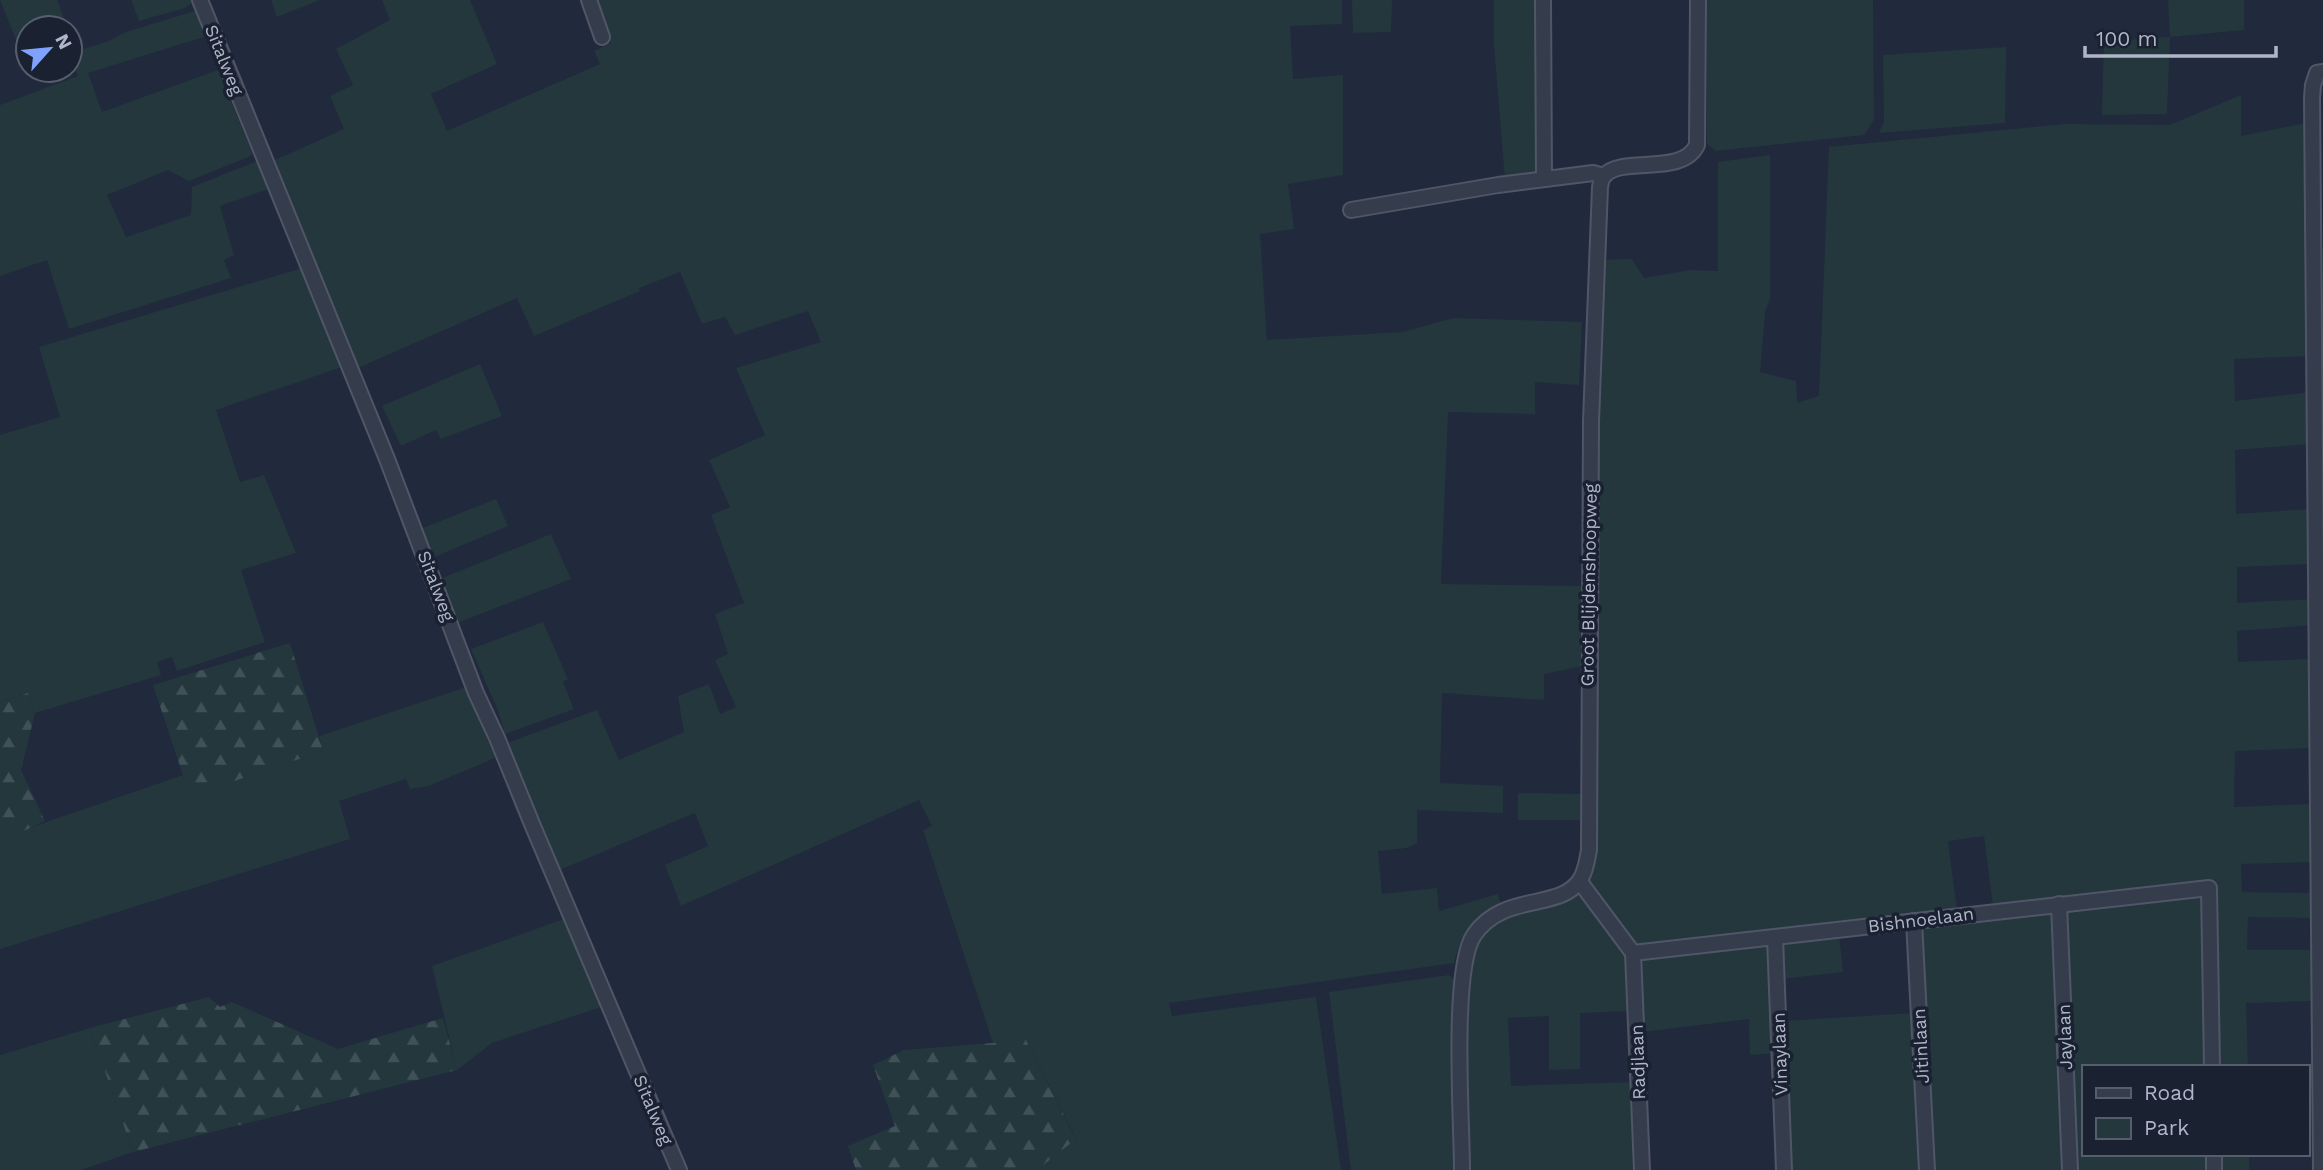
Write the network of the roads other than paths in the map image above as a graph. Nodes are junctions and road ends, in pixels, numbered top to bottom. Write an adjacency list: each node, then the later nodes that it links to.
1 (200, 0): 16 (street, Sitalweg)
2 (589, 0): 5 (street)
3 (1543, 0): 8 (street)
4 (1698, 0): 7 (street)
5 (602, 37)
6 (2323, 72): 22 (street)
7 (1604, 176): 8 (street); 10 (street, Groot Blijdenshoopweg)
8 (1544, 179): 9 (street)
9 (1352, 210)
10 (1580, 882): 14 (street); 17 (street)
11 (2059, 904): 12 (street, Bishnoelaan); 15 (street, Bishnoelaan); 21 (street, Jaylaan)
12 (1914, 921): 13 (street, Bishnoelaan); 20 (street, Jitinlaan)
13 (1775, 938): 14 (street, Bishnoelaan); 19 (street, Vinaylaan)
14 (1633, 953): 18 (street, Radjlaan)
15 (2212, 1065)
16 (679, 1170)
17 (1462, 1170)
18 (1642, 1170)
19 (1784, 1170)
20 (1927, 1170)
21 (2070, 1170)
22 (2320, 1170)

